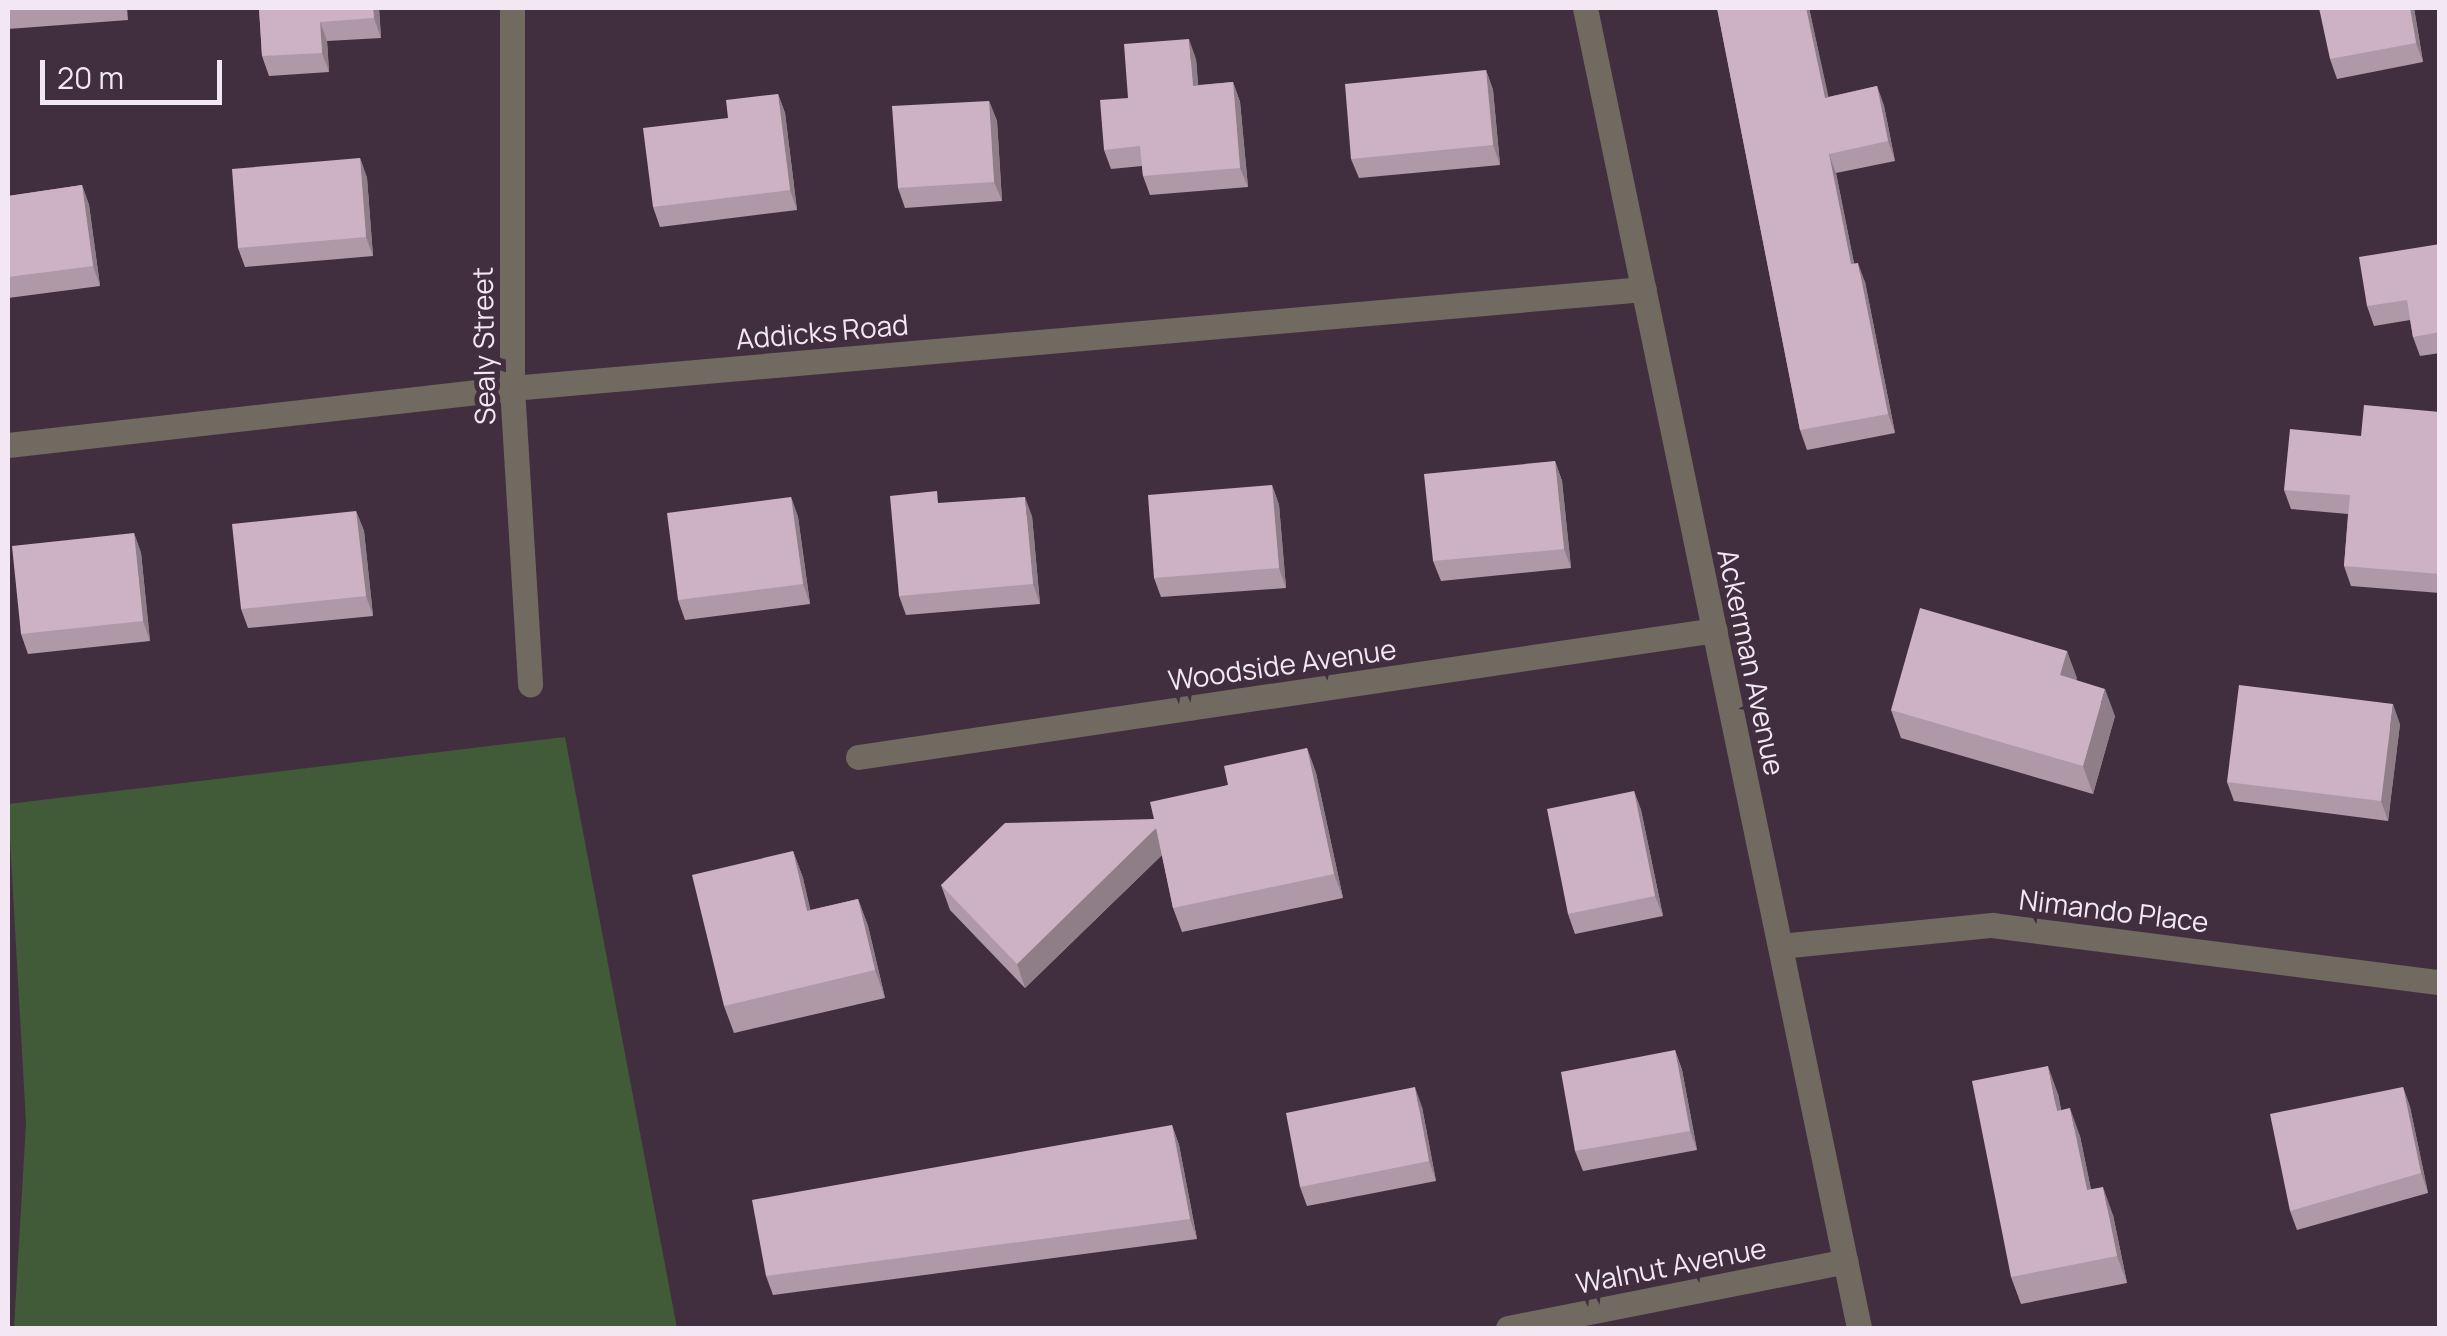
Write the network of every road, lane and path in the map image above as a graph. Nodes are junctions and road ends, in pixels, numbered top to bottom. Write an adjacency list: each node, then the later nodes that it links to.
1 (512, 8): 4 (street, Sealy Street)
2 (1586, 8): 3 (street, Ackerman Avenue)
3 (1644, 290): 4 (street, Addicks Road); 6 (street, Ackerman Avenue)
4 (512, 388): 5 (street, Addicks Road); 7 (street, Sealy Street)
5 (8, 444)
6 (1715, 630): 8 (street, Woodside Avenue); 9 (street, Ackerman Avenue)
7 (530, 684)
8 (858, 756)
9 (1780, 946): 10 (street, Nimando Place); 11 (street, Ackerman Avenue)
10 (2440, 982)
11 (1845, 1261): 12 (street, Walnut Avenue); 13 (street, Ackerman Avenue)
12 (1508, 1328)
13 (1859, 1328)

